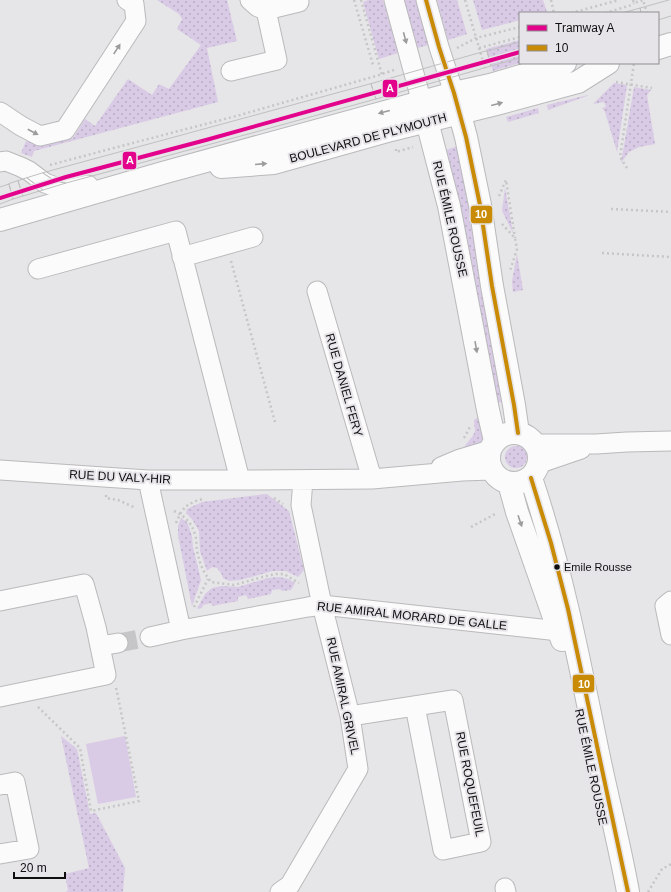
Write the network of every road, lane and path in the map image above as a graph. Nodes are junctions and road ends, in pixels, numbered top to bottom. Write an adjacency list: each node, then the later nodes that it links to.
1 (127, 0): 34 (street, one-way to 1)
2 (250, 0): 12 (street)
3 (354, 0): 30 (path)
4 (361, 0): 32 (path)
5 (394, 0): 26 (street, RUE ÉMILE ROUSSE, one-way to 26)
6 (426, 0): 25 (street, RUE ÉMILE ROUSSE)
7 (465, 0): 21 (path)
8 (551, 0): 13 (path)
9 (619, 0): 14 (path)
10 (633, 1): 15 (path); 16 (path)
11 (299, 2): 12 (street)
12 (266, 10): 31 (street)
13 (554, 12)
14 (575, 12)
15 (609, 12)
16 (647, 12)
17 (519, 27): 21 (path)
18 (671, 33): 19 (main road)
19 (659, 36)
20 (519, 37): 23 (path)
21 (476, 38): 25 (path)
22 (671, 44): 24 (main road)
23 (479, 48)
24 (659, 48)
25 (443, 56): 33 (street, RUE ÉMILE ROUSSE)
26 (412, 64): 32 (path); 35 (street, RUE ÉMILE ROUSSE)
27 (562, 64): 33 (main road, BOULEVARD DE PLYMOUTH)
28 (606, 64): 36 (main road, BOULEVARD DE PLYMOUTH, one-way to 28)
29 (634, 64): 38 (path)
30 (373, 66)
31 (231, 71)
32 (382, 74): 39 (path)
33 (454, 93): 35 (main road, BOULEVARD DE PLYMOUTH); 36 (main road, RUE ÉMILE ROUSSE)
34 (0, 112)
35 (424, 112): 36 (main road, BOULEVARD DE PLYMOUTH); 40 (main road, BOULEVARD DE PLYMOUTH); 57 (main road, RUE ÉMILE ROUSSE, one-way to 57)
36 (460, 114): 58 (main road, RUE ÉMILE ROUSSE)
37 (0, 162): 39 (street)
38 (627, 168)
39 (29, 171): 40 (street)
40 (166, 172): 44 (main road, BOULEVARD DE PLYMOUTH)
41 (496, 202): 47 (path)
42 (610, 209): 43 (path)
43 (671, 212)
44 (0, 220)
45 (499, 221): 47 (path)
46 (253, 237): 48 (street)
47 (515, 238): 53 (path)
48 (226, 245): 50 (street); 55 (path)
49 (602, 253): 51 (path)
50 (182, 257): 52 (street); 62 (street)
51 (671, 257)
52 (38, 269)
53 (507, 277)
54 (316, 291): 60 (street, RUE DANIEL FERY)
55 (275, 422)
56 (671, 441): 58 (street)
57 (492, 454): 58 (main road); 60 (street, RUE DU VALY-HIR); 64 (main road)
58 (531, 454): 64 (main road); 90 (main road, RUE ÉMILE ROUSSE)
59 (0, 470): 61 (street, RUE DU VALY-HIR)
60 (372, 479): 63 (street, RUE DU VALY-HIR)
61 (148, 480): 62 (street, RUE DU VALY-HIR); 76 (street)
62 (240, 480): 63 (street, RUE DU VALY-HIR)
63 (303, 480): 74 (street, RUE AMIRAL GRIVEL)
64 (509, 484): 77 (main road, RUE ÉMILE ROUSSE, one-way to 77)
65 (272, 496): 67 (path)
66 (207, 499): 70 (path)
67 (285, 506)
68 (497, 513): 69 (path)
69 (471, 527)
70 (174, 528)
71 (208, 579): 75 (path)
72 (0, 601): 80 (street)
73 (671, 601): 78 (street)
74 (322, 605): 76 (street, RUE AMIRAL MORARD DE GALLE); 77 (street, RUE AMIRAL MORARD DE GALLE); 84 (street, RUE AMIRAL GRIVEL)
75 (193, 608)
76 (180, 630): 79 (street, RUE AMIRAL MORARD DE GALLE)
77 (559, 632): 89 (main road, RUE ÉMILE ROUSSE)
78 (671, 635)
79 (150, 637)
80 (106, 675): 81 (street); 81 (path)
81 (24, 692): 82 (street)
82 (0, 697)
83 (415, 706): 83 (street, RUE ROQUEFEUIL); 84 (street, RUE ROQUEFEUIL)
84 (350, 716): 88 (street, RUE AMIRAL GRIVEL)
85 (0, 785): 86 (street)
86 (0, 854)
87 (671, 864): 91 (path)
88 (280, 892)
89 (618, 892)
90 (628, 892)
91 (648, 892)

